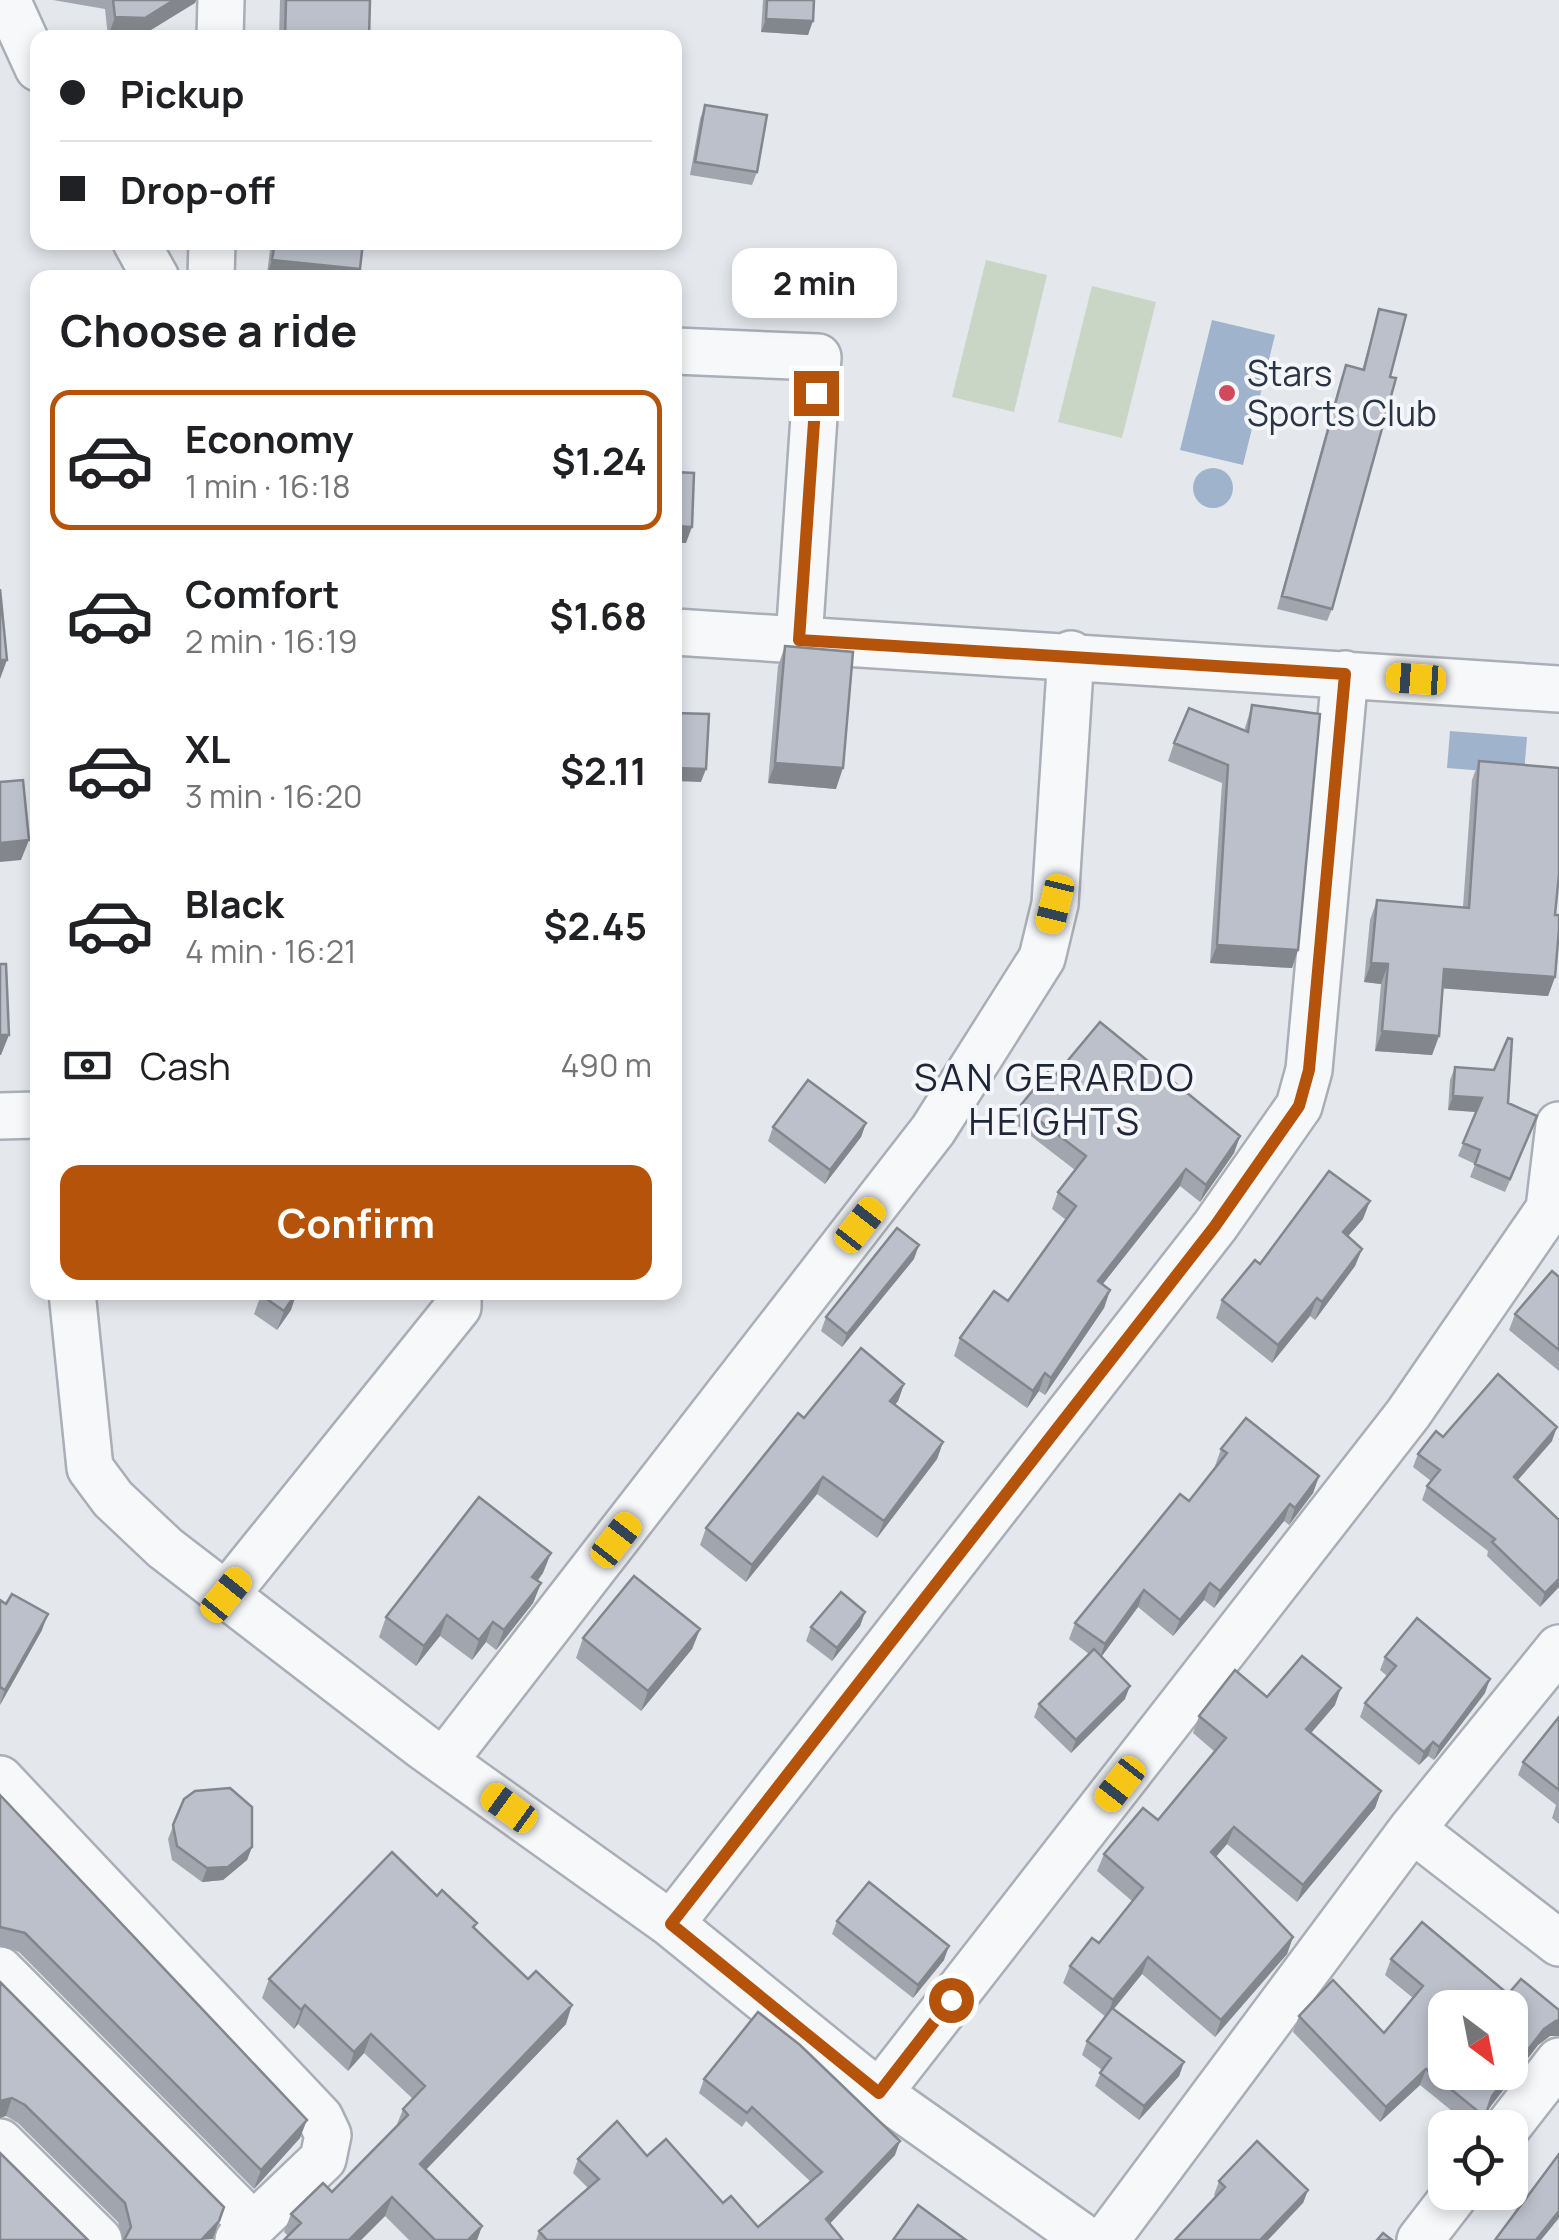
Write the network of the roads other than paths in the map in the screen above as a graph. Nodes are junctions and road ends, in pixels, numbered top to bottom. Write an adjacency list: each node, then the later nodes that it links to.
1 (7, 0): 4 (street)
2 (221, 0): 3 (street)
3 (220, 30)
4 (30, 50)
5 (682, 351): 7 (street)
6 (682, 632): 7 (street)
7 (799, 640): 8 (street)
8 (1071, 654): 9 (street); 18 (street)
9 (1345, 674): 10 (street); 21 (street)
10 (1559, 689)
11 (30, 1114): 12 (street)
12 (0, 1116)
13 (1559, 1125): 25 (street)
14 (73, 1300): 16 (street)
15 (458, 1300): 16 (street)
16 (226, 1595): 18 (street)
17 (1559, 1648): 20 (street)
18 (444, 1761): 21 (street)
19 (0, 1779): 29 (street)
20 (1412, 1829): 22 (street); 32 (street)
21 (671, 1924): 25 (street)
22 (1559, 1943)
23 (0, 1970): 29 (street)
24 (1559, 2061): 26 (street)
25 (879, 2093): 31 (street)
26 (1521, 2110)
27 (0, 2142): 30 (street)
28 (1442, 2210): 33 (street)
29 (245, 2233)
30 (99, 2240)
31 (1087, 2240)
32 (1106, 2240)
33 (1420, 2240)

